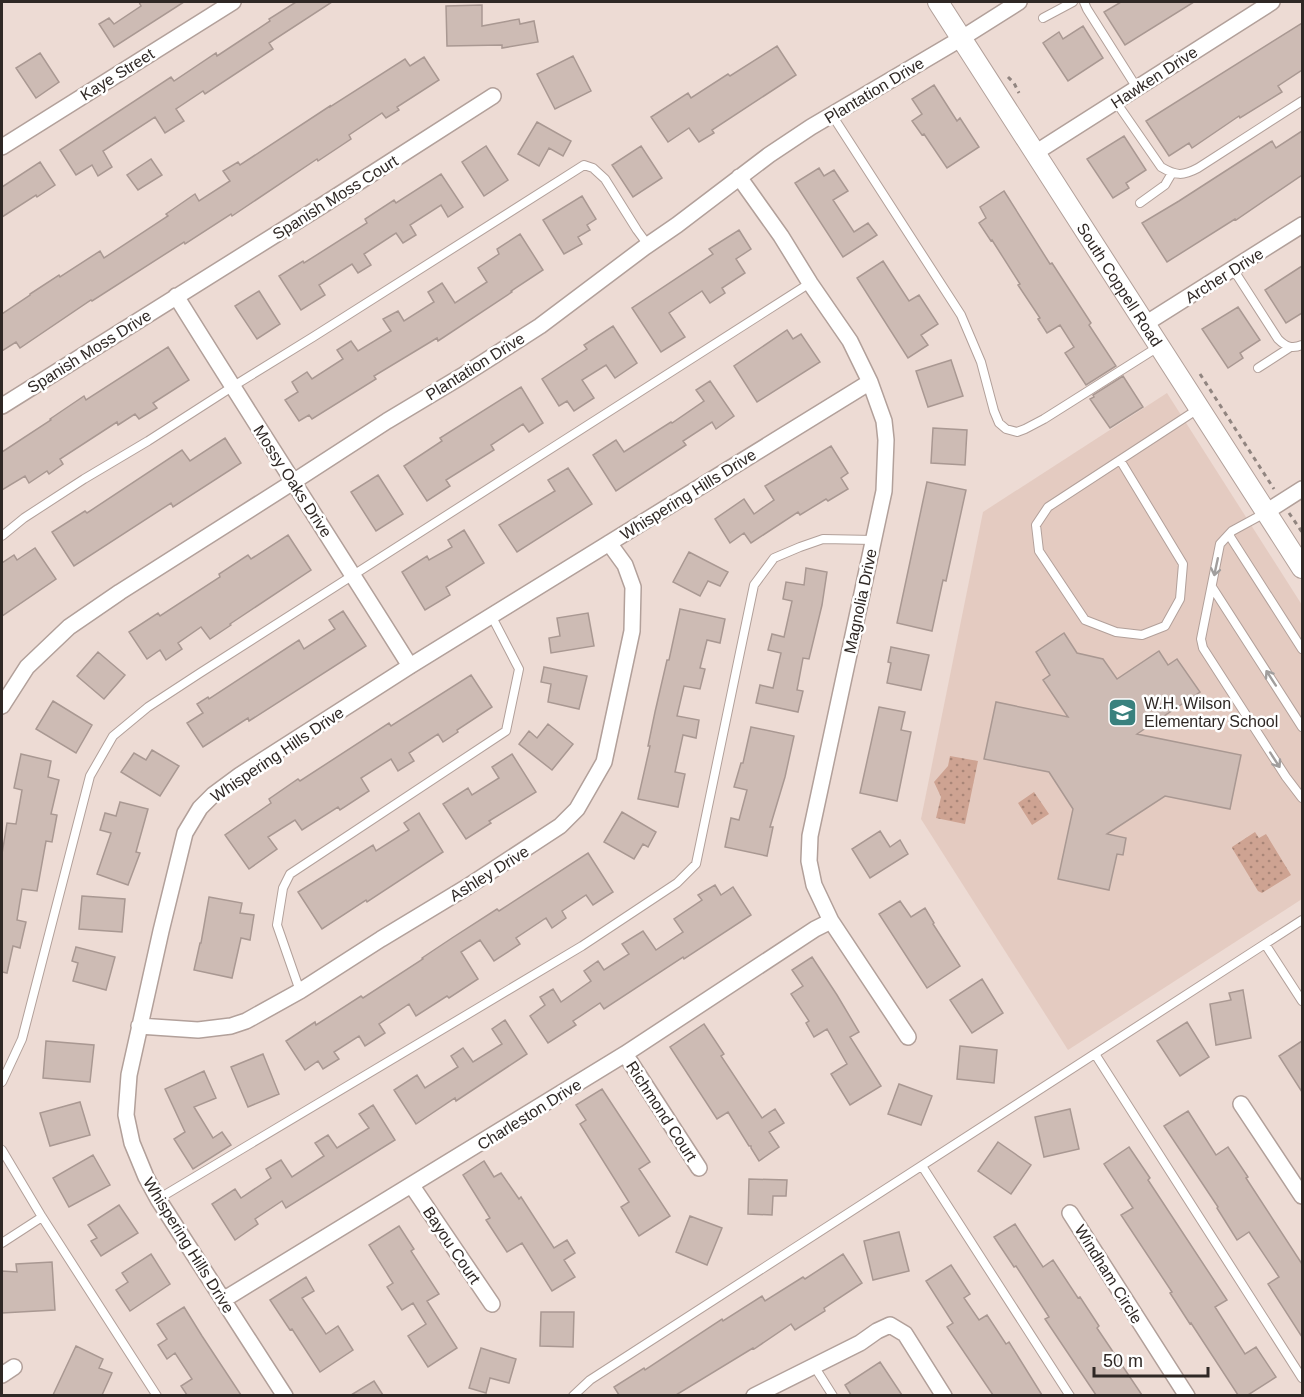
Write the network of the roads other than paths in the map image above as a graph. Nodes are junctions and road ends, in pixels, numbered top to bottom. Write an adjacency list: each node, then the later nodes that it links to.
1 (233, 2): 14 (street, Kaye Street)
2 (938, 2): 8 (street, South Coppell Road)
3 (1019, 2): 8 (street, Plantation Drive)
4 (1073, 2): 7 (lane)
5 (1084, 2): 9 (lane)
6 (1272, 2): 9 (street, Hawken Drive)
7 (1043, 18)
8 (962, 38): 13 (street, Plantation Drive); 15 (street, South Coppell Road)
9 (1137, 88): 12 (street, Hawken Drive)
10 (493, 96): 23 (street, Spanish Moss Court)
11 (1302, 101): 16 (lane)
12 (1116, 102): 15 (street, Hawken Drive); 16 (lane)
13 (832, 115): 17 (street, Plantation Drive); 26 (lane)
14 (2, 147)
15 (1035, 153): 24 (street, South Coppell Road)
16 (1172, 173): 18 (lane)
17 (739, 177): 20 (street, Plantation Drive); 22 (street, Magnolia Drive)
18 (1140, 203)
19 (1302, 225): 21 (street, Archer Drive)
20 (648, 245): 30 (lane); 34 (street, Plantation Drive)
21 (1233, 269): 24 (street, Archer Drive); 27 (lane)
22 (810, 283): 29 (street, Magnolia Drive); 42 (lane)
23 (176, 296): 30 (street, Mossy Oaks Drive); 31 (street, Spanish Moss Drive)
24 (1145, 324): 26 (street, South Coppell Road)
25 (1302, 345): 27 (lane)
26 (1160, 346): 32 (street, South Coppell Road)
27 (1289, 348): 28 (lane)
28 (1258, 368)
29 (870, 382): 39 (street, Magnolia Drive); 40 (street, Whispering Hills Drive)
30 (232, 387): 34 (street, Mossy Oaks Drive); 38 (lane)
31 (2, 406)
32 (1200, 408): 33 (lane); 36 (street, South Coppell Road)
33 (1120, 460): 33 (lane)
34 (293, 482): 42 (street, Mossy Oaks Drive); 47 (street, Plantation Drive)
35 (1302, 489): 36 (street)
36 (1266, 512): 37 (lane); 41 (street, South Coppell Road)
37 (1229, 535): 43 (lane, one-way to 43); 45 (lane)
38 (2, 536)
39 (873, 540): 51 (street, Magnolia Drive); 66 (lane)
40 (609, 543): 44 (street, Whispering Hills Drive); 53 (street, Ashley Drive)
41 (1302, 568)
42 (354, 575): 46 (street, Mossy Oaks Drive); 59 (lane)
43 (1212, 587): 48 (lane, one-way to 43); 49 (lane, one-way to 49)
44 (492, 617): 46 (street, Whispering Hills Drive); 53 (lane)
45 (1302, 649)
46 (410, 666): 55 (street, Whispering Hills Drive)
47 (2, 706)
48 (1302, 727)
49 (1302, 798)
50 (1302, 920): 52 (lane)
51 (831, 921): 56 (street, Magnolia Drive); 57 (street, Charleston Drive)
52 (1265, 944): 54 (lane); 58 (lane)
53 (300, 991): 55 (street, Ashley Drive)
54 (1302, 1001)
55 (140, 1026): 66 (street, Whispering Hills Drive)
56 (908, 1036)
57 (625, 1054): 63 (street, Richmond Court); 64 (street, Charleston Drive)
58 (1095, 1054): 62 (lane); 73 (lane)
59 (2, 1082)
60 (1241, 1104): 65 (street)
61 (2, 1150): 68 (lane)
62 (922, 1166): 76 (lane); 80 (lane)
63 (699, 1168)
64 (412, 1186): 70 (street, Charleston Drive); 71 (street, Bayou Court)
65 (1302, 1196)
66 (158, 1199): 70 (street, Whispering Hills Drive)
67 (1070, 1213): 81 (street, Windham Circle)
68 (42, 1217): 69 (lane); 74 (lane)
69 (2, 1243)
70 (223, 1300): 75 (street, Whispering Hills Drive)
71 (492, 1304)
72 (814, 1366): 77 (street); 78 (lane); 79 (street)
73 (1302, 1378)
74 (157, 1395)
75 (285, 1395)
76 (573, 1395)
77 (754, 1395)
78 (833, 1395)
79 (944, 1395)
80 (1070, 1395)
81 (1187, 1395)

